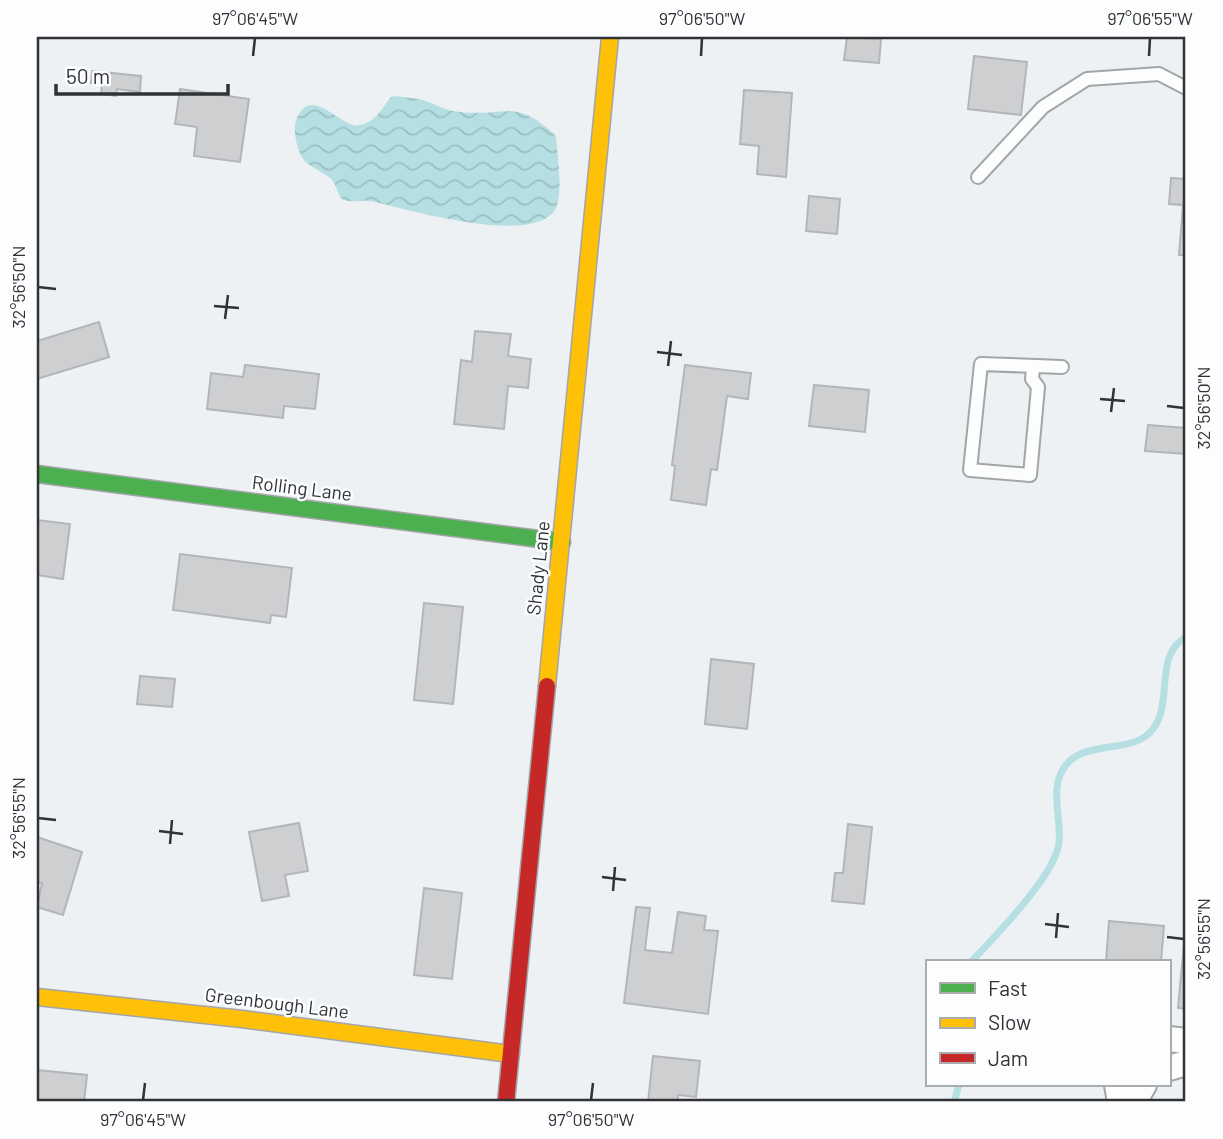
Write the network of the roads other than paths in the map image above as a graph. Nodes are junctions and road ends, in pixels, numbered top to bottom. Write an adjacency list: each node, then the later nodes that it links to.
1 (610, 37): 7 (street, Shady Lane)
2 (1186, 88): 3 (lane)
3 (978, 177)
4 (1062, 367): 5 (lane)
5 (1033, 368): 5 (lane)
6 (37, 474): 7 (street, Rolling Lane)
7 (562, 542): 9 (street, Shady Lane)
8 (37, 997): 9 (street, Greenbough Lane)
9 (511, 1054): 11 (street, Shady Lane)
10 (1143, 1086): 12 (street)
11 (506, 1102)
12 (1134, 1102)

